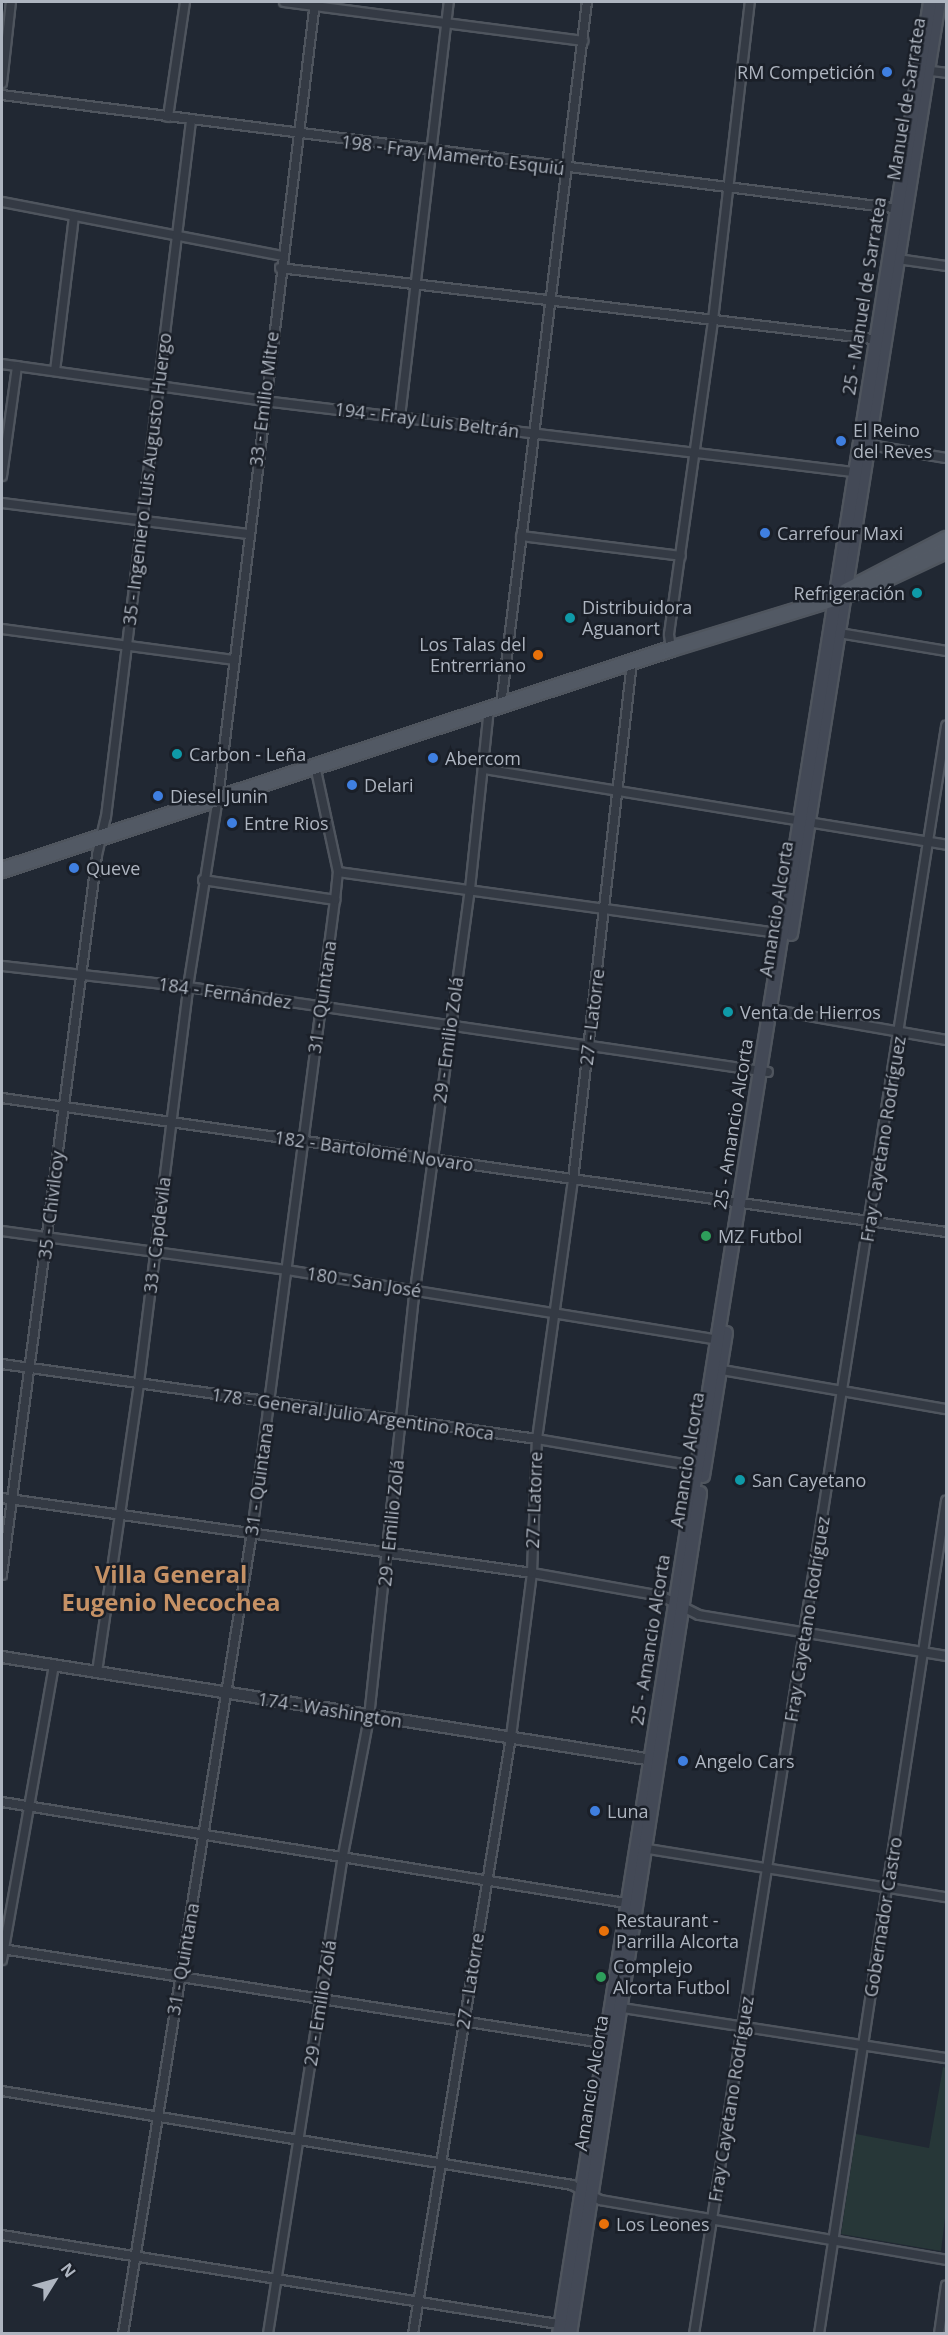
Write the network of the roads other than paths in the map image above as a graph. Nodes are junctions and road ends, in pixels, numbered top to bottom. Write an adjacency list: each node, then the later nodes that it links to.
1 (11, 2): 14 (street)
2 (185, 2): 16 (street)
3 (284, 2): 9 (street)
4 (450, 2): 10 (street)
5 (587, 2): 11 (street, 29 - Emilio Zolá)
6 (750, 2): 21 (street)
7 (930, 2): 12 (main road)
8 (939, 2): 12 (main road, Manuel de Sarratea)
9 (315, 3): 10 (street); 18 (street, 33 - Emilio Mitre)
10 (447, 23): 11 (street); 19 (street)
11 (583, 41): 20 (street, 29 - Emilio Zolá)
12 (924, 70): 13 (street); 23 (main road, Manuel de Sarratea)
13 (946, 73)
14 (2, 83)
15 (2, 95): 16 (street, 198 - Fray Mamerto Esquiú)
16 (168, 117): 17 (street, 198 - Fray Mamerto Esquiú)
17 (191, 121): 18 (street, 198 - Fray Mamerto Esquiú); 25 (street, 35 - Ingeniero Luis Augusto Huergo)
18 (297, 135): 19 (street, 198 - Fray Mamerto Esquiú); 26 (street, 33 - Emilio Mitre)
19 (432, 152): 20 (street, 198 - Fray Mamerto Esquiú); 30 (street)
20 (566, 169): 21 (street, 198 - Fray Mamerto Esquiú); 31 (street, 29 - Emilio Zolá)
21 (728, 188): 23 (street, 198 - Fray Mamerto Esquiú); 32 (street)
22 (2, 202): 24 (street)
23 (901, 210): 27 (main road, Manuel de Sarratea); 33 (main road, 25 - Manuel de Sarratea)
24 (74, 216): 25 (street); 36 (street)
25 (179, 236): 26 (street); 37 (street, 35 - Ingeniero Luis Augusto Huergo)
26 (282, 256): 29 (street, 33 - Emilio Mitre)
27 (898, 259): 28 (street); 33 (main road, Manuel de Sarratea)
28 (946, 266)
29 (280, 268): 30 (street); 38 (street, 33 - Emilio Mitre)
30 (418, 284): 31 (street); 39 (street)
31 (550, 302): 32 (street); 40 (street, 29 - Emilio Zolá)
32 (713, 320): 33 (street); 42 (street)
33 (881, 340): 41 (main road, Manuel de Sarratea)
34 (2, 364): 35 (street, 194 - Fray Luis Beltrán)
35 (17, 366): 36 (street, 194 - Fray Luis Beltrán); 45 (street)
36 (55, 371): 37 (street, 194 - Fray Luis Beltrán)
37 (159, 386): 38 (street, 194 - Fray Luis Beltrán); 47 (street, 35 - Ingeniero Luis Augusto Huergo)
38 (264, 401): 39 (street, 194 - Fray Luis Beltrán); 48 (street, 33 - Emilio Mitre)
39 (400, 417): 40 (street, 194 - Fray Luis Beltrán)
40 (535, 432): 42 (street, 194 - Fray Luis Beltrán); 49 (street, 29 - Emilio Zolá)
41 (863, 444): 43 (street); 44 (main road); 53 (main road, Manuel de Sarratea)
42 (695, 451): 44 (street, 194 - Fray Luis Beltrán); 52 (street)
43 (946, 458)
44 (853, 472): 53 (main road)
45 (2, 476)
46 (2, 503): 47 (street)
47 (141, 520): 48 (street); 56 (street, 35 - Ingeniero Luis Augusto Huergo)
48 (248, 534): 59 (street, 33 - Emilio Mitre)
49 (521, 536): 52 (street); 61 (street, 29 - Emilio Zolá)
50 (946, 539): 53 (main road)
51 (946, 551): 53 (main road)
52 (681, 556): 57 (street)
53 (840, 594): 55 (main road, Amancio Alcorta); 57 (main road); 67 (main road, 25 - Amancio Alcorta)
54 (2, 629): 56 (street)
55 (839, 633): 58 (street); 67 (main road, Amancio Alcorta)
56 (126, 646): 59 (street); 68 (street, 35 - Ingeniero Luis Augusto Huergo)
57 (671, 648): 60 (main road)
58 (946, 651)
59 (233, 660): 66 (street, 33 - Emilio Mitre)
60 (632, 662): 61 (main road); 65 (street, 27 - Latorre)
61 (495, 707): 63 (main road); 64 (street, 29 - Emilio Zolá)
62 (946, 726): 69 (street, Fray Cayetano Rodríguez)
63 (315, 766): 66 (main road); 72 (street, 31 - Quintana)
64 (484, 769): 65 (street); 74 (street, 29 - Emilio Zolá)
65 (619, 789): 67 (street); 76 (street, 27 - Latorre)
66 (218, 798): 68 (main road); 73 (street, 33 - Capdevila)
67 (804, 821): 69 (street); 77 (main road, 25 - Amancio Alcorta)
68 (101, 836): 71 (main road); 79 (street, 35 - Chivilcoy)
69 (930, 842): 70 (street); 84 (street, Fray Cayetano Rodríguez)
70 (946, 845)
71 (2, 870)
72 (338, 872): 74 (street); 75 (street, 31 - Quintana)
73 (203, 880): 75 (street); 80 (street, 33 - Capdevila)
74 (470, 889): 76 (street); 83 (street, 29 - Emilio Zolá)
75 (335, 900): 81 (street, 31 - Quintana)
76 (605, 909): 77 (street); 86 (street, 27 - Latorre)
77 (787, 934): 82 (main road, 25 - Amancio Alcorta)
78 (2, 966): 79 (street, 184 - Fernández)
79 (82, 975): 80 (street, 184 - Fernández); 89 (street, 35 - Chivilcoy)
80 (188, 987): 81 (street, 184 - Fernández); 90 (street, 33 - Capdevila)
81 (320, 1006): 83 (street, 184 - Fernández); 91 (street, 31 - Quintana)
82 (773, 1010): 84 (street); 87 (main road, 25 - Amancio Alcorta)
83 (451, 1024): 86 (street, 184 - Fernández); 92 (street, 29 - Emilio Zolá)
84 (900, 1032): 85 (street); 95 (street, Fray Cayetano Rodríguez)
85 (946, 1040)
86 (589, 1046): 87 (street, 184 - Fernández); 93 (street, 27 - Latorre)
87 (764, 1071): 94 (main road, 25 - Amancio Alcorta)
88 (2, 1098): 89 (street, 182 - Bartolomé Novaro)
89 (63, 1107): 90 (street, 182 - Bartolomé Novaro); 98 (street, 35 - Chivilcoy)
90 (171, 1122): 91 (street, 182 - Bartolomé Novaro); 99 (street, 33 - Capdevila)
91 (304, 1141): 92 (street, 182 - Bartolomé Novaro); 100 (street, 31 - Quintana)
92 (432, 1159): 93 (street, 182 - Bartolomé Novaro); 101 (street, 29 - Emilio Zolá)
93 (573, 1180): 94 (street, 182 - Bartolomé Novaro); 102 (street, 27 - Latorre)
94 (742, 1204): 95 (street, 182 - Bartolomé Novaro); 103 (main road, 25 - Amancio Alcorta)
95 (871, 1220): 97 (street, 182 - Bartolomé Novaro); 108 (street, Fray Cayetano Rodríguez)
96 (2, 1231): 98 (street, 180 - San José)
97 (946, 1232)
98 (48, 1237): 99 (street, 180 - San José); 105 (street, 35 - Chivilcoy)
99 (155, 1251): 100 (street, 180 - San José); 107 (street, 33 - Capdevila)
100 (287, 1270): 101 (street, 180 - San José); 109 (street, 31 - Quintana)
101 (415, 1290): 102 (street, 180 - San José); 111 (street, 29 - Emilio Zolá)
102 (555, 1311): 103 (street, 180 - San José); 112 (street, 27 - Latorre)
103 (720, 1340): 106 (main road, Amancio Alcorta)
104 (2, 1364): 105 (street, 178 - General Julio Argentino Roca)
105 (30, 1367): 107 (street, 178 - General Julio Argentino Roca); 115 (street, 35 - Chivilcoy)
106 (715, 1369): 108 (street); 113 (main road, Amancio Alcorta)
107 (139, 1383): 109 (street, 178 - General Julio Argentino Roca); 117 (street, 33 - Capdevila)
108 (843, 1392): 110 (street); 123 (street, Fray Cayetano Rodríguez)
109 (269, 1403): 111 (street, 178 - General Julio Argentino Roca); 118 (street, 31 - Quintana)
110 (946, 1409)
111 (402, 1420): 112 (street, 178 - General Julio Argentino Roca); 119 (street, 29 - Emilio Zolá)
112 (537, 1439): 113 (street, 178 - General Julio Argentino Roca); 120 (street, 27 - Latorre)
113 (700, 1467): 122 (main road, Amancio Alcorta)
114 (2, 1498): 115 (street)
115 (14, 1500): 117 (street); 121 (street, 35 - Chivilcoy)
116 (946, 1501): 124 (street, Gobernador Castro)
117 (119, 1515): 118 (street); 128 (street, 33 - Capdevila)
118 (252, 1532): 119 (street); 129 (street, 31 - Quintana)
119 (388, 1553): 120 (street); 130 (street, 29 - Emilio Zolá)
120 (531, 1574): 122 (street); 131 (street, 27 - Latorre)
121 (2, 1575)
122 (678, 1604): 123 (street); 132 (main road, Amancio Alcorta)
123 (805, 1633): 124 (street); 138 (street, Fray Cayetano Rodríguez)
124 (924, 1653): 125 (street); 140 (street, Gobernador Castro)
125 (946, 1656)
126 (2, 1657): 127 (street, 174 - Washington)
127 (54, 1665): 128 (street, 174 - Washington); 134 (street)
128 (97, 1672): 129 (street, 174 - Washington)
129 (225, 1695): 130 (street, 174 - Washington); 135 (street, 31 - Quintana)
130 (369, 1717): 131 (street, 174 - Washington); 137 (street, 29 - Emilio Zolá)
131 (511, 1737): 132 (street, 174 - Washington); 139 (street, 27 - Latorre)
132 (654, 1760): 136 (main road, Amancio Alcorta)
133 (2, 1802): 134 (street)
134 (26, 1806): 135 (street); 143 (street)
135 (204, 1833): 137 (street); 145 (street, 31 - Quintana)
136 (640, 1848): 138 (street); 142 (main road, Amancio Alcorta)
137 (343, 1855): 139 (street); 146 (street, 29 - Emilio Zolá)
138 (768, 1869): 140 (street); 149 (street, Fray Cayetano Rodríguez)
139 (485, 1878): 142 (street); 148 (street, 27 - Latorre)
140 (887, 1888): 141 (street); 151 (street, Gobernador Castro)
141 (946, 1898)
142 (632, 1904): 147 (main road)
143 (2, 1949): 144 (street); 145 (street)
144 (2, 1960)
145 (179, 1975): 146 (street); 154 (street, 31 - Quintana)
146 (321, 1996): 148 (street); 155 (street, 29 - Emilio Zolá)
147 (615, 2007): 149 (street); 150 (main road)
148 (465, 2020): 150 (street); 156 (street, 27 - Latorre)
149 (741, 2026): 151 (street); 159 (street, Fray Cayetano Rodríguez)
150 (609, 2044): 157 (main road); 158 (main road, Amancio Alcorta)
151 (863, 2045): 152 (street); 161 (street, Gobernador Castro)
152 (946, 2058)
153 (2, 2091): 154 (street)
154 (158, 2116): 155 (street); 162 (street, 31 - Quintana)
155 (298, 2138): 156 (street); 164 (street, 29 - Emilio Zolá)
156 (440, 2162): 157 (street); 166 (street, 27 - Latorre)
157 (581, 2188): 158 (street); 167 (main road)
158 (592, 2196): 159 (street); 167 (main road, Amancio Alcorta)
159 (712, 2221): 161 (street); 171 (street, Fray Cayetano Rodríguez)
160 (2, 2235): 162 (street)
161 (833, 2241): 163 (street); 172 (street, Gobernador Castro)
162 (136, 2257): 164 (street); 168 (street, 31 - Quintana)
163 (946, 2260)
164 (276, 2278): 166 (street); 169 (street, 29 - Emilio Zolá)
165 (946, 2285): 173 (street)
166 (418, 2302): 167 (street); 170 (street, 27 - Latorre)
167 (565, 2329)
168 (123, 2334)
169 (268, 2334)
170 (413, 2334)
171 (694, 2334)
172 (819, 2334)
173 (939, 2334)

